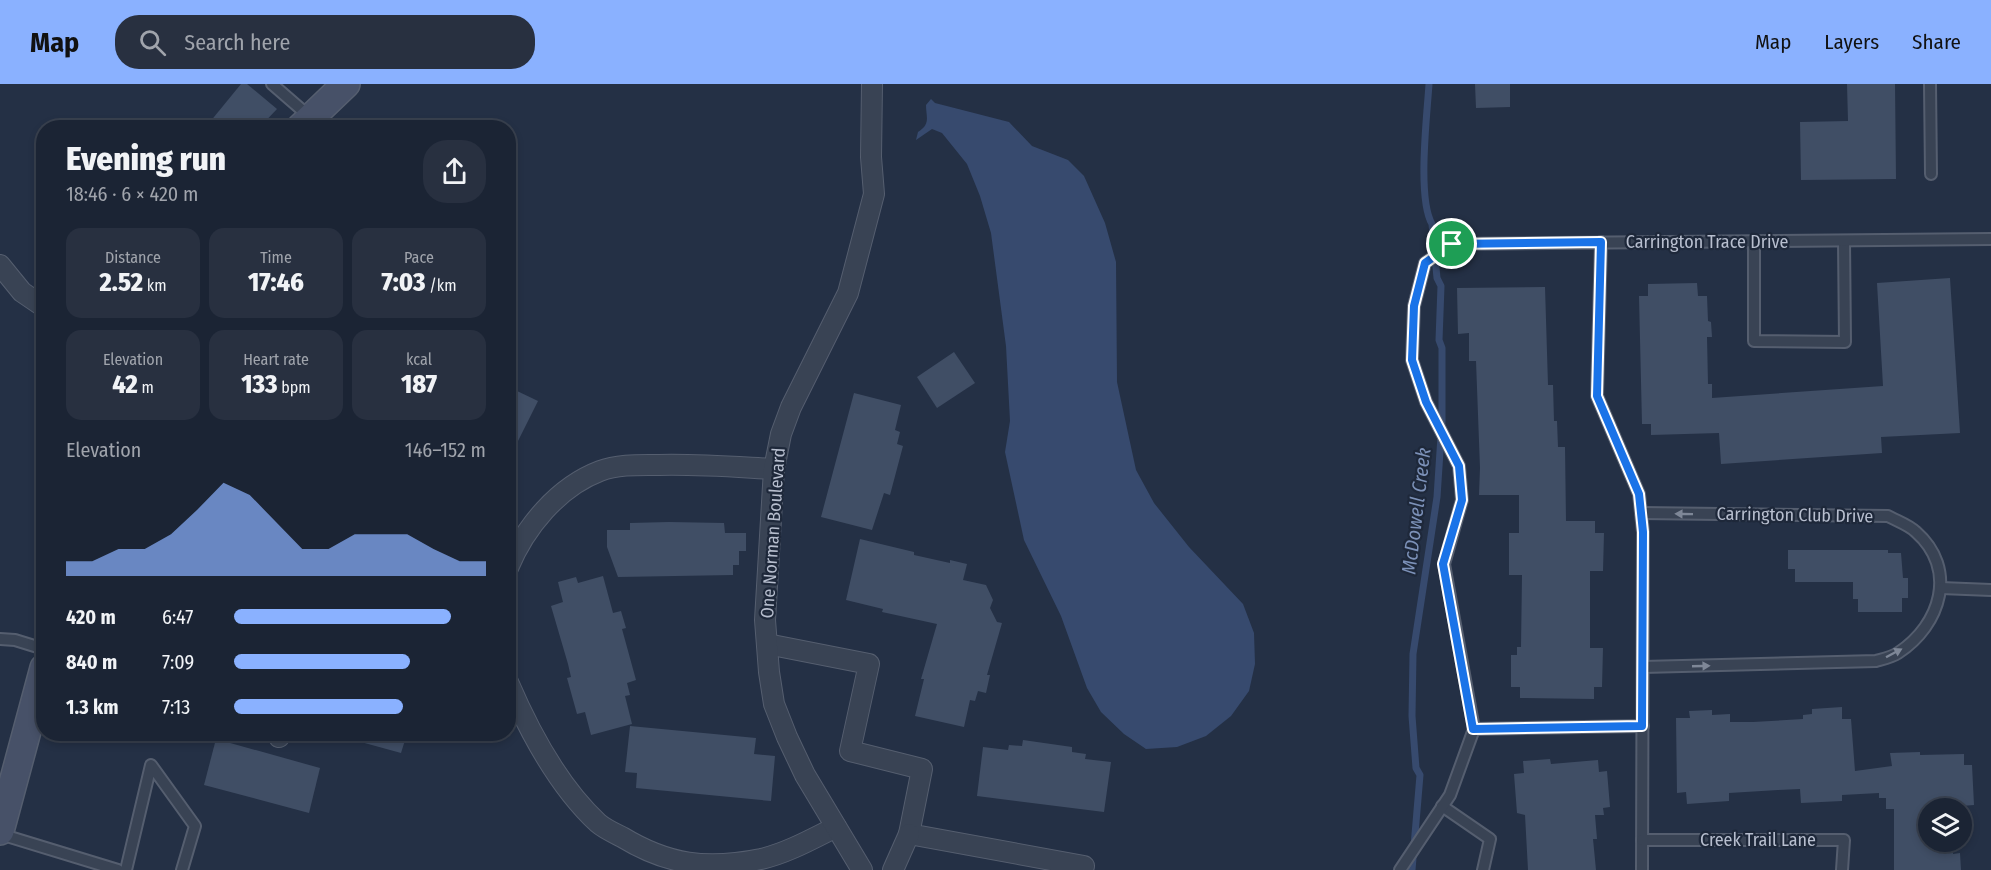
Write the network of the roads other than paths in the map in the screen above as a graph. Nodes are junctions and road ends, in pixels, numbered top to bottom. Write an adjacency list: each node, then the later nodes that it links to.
1 (272, 84): 5 (lane)
2 (346, 84): 6 (street)
3 (872, 84): 14 (street, One Norman Boulevard)
4 (1930, 84): 7 (lane)
5 (305, 120)
6 (313, 120)
7 (1931, 174)
8 (1991, 239): 10 (lane, Carrington Trace Drive)
9 (1754, 241): 10 (lane, Carrington Trace Drive); 10 (lane); 11 (lane, Carrington Trace Drive)
10 (1844, 241)
11 (1601, 242): 15 (lane); 26 (lane, Carrington Trace Drive)
12 (0, 265): 13 (street)
13 (36, 302)
14 (774, 469): 16 (street); 20 (street, One Norman Boulevard)
15 (1641, 513): 17 (lane, Carrington Club Drive, one-way to 15); 22 (lane)
16 (516, 553)
17 (1941, 588): 18 (lane); 22 (lane, one-way to 17)
18 (1991, 590)
19 (0, 639): 21 (lane)
20 (767, 644): 28 (street, One Norman Boulevard); 30 (street)
21 (36, 647)
22 (1643, 668): 25 (lane)
23 (36, 698): 29 (street)
24 (516, 699): 28 (street)
25 (1642, 726): 26 (lane); 31 (lane)
26 (1473, 729): 27 (lane)
27 (1442, 806): 38 (lane); 39 (lane)
28 (836, 827): 36 (street, One Norman Boulevard)
29 (0, 832): 33 (lane)
30 (909, 834): 32 (street); 37 (street)
31 (1642, 840): 40 (lane); 41 (lane, Creek Trail Lane)
32 (1084, 866)
33 (118, 870)
34 (126, 870): 35 (lane)
35 (182, 870)
36 (862, 870)
37 (893, 870)
38 (1400, 870)
39 (1483, 870)
40 (1642, 870)
41 (1842, 870)

